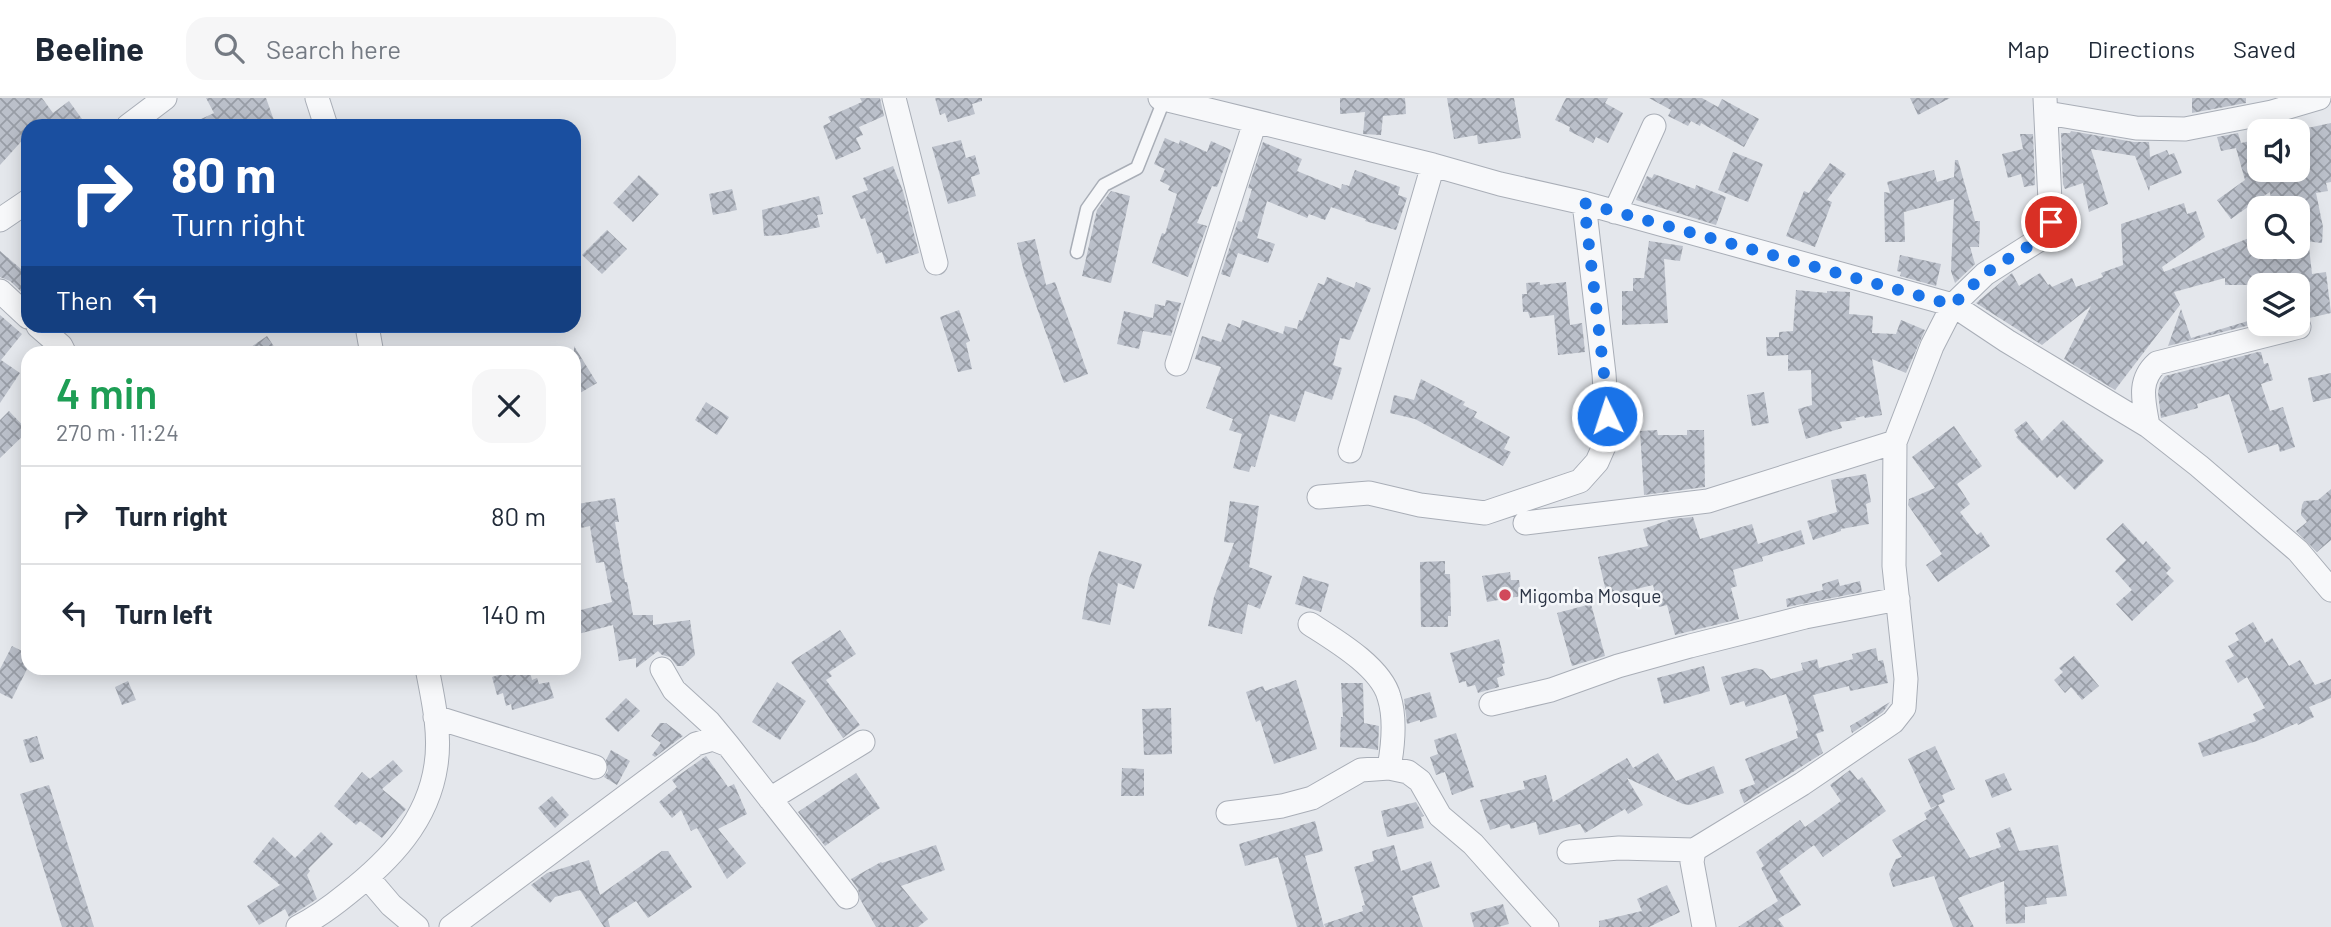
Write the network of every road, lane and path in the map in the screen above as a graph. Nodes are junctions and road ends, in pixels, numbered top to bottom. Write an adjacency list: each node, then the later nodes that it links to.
1 (165, 98): 7 (street)
2 (317, 98): 8 (street)
3 (894, 98): 17 (street)
4 (2319, 98): 6 (street)
5 (1162, 99): 9 (street); 16 (lane)
6 (2046, 105): 19 (street)
7 (137, 112)
8 (324, 119)
9 (1255, 122): 11 (street); 24 (street)
10 (1654, 125): 14 (street)
11 (1433, 165): 12 (street); 27 (street)
12 (1584, 203): 14 (street); 28 (street)
13 (21, 206): 15 (street)
14 (1615, 212): 19 (street)
15 (0, 220)
16 (1077, 252)
17 (936, 263)
18 (0, 291): 20 (street)
19 (1953, 305): 25 (street); 26 (street)
20 (21, 310)
21 (46, 333): 23 (street)
22 (2264, 336): 25 (street)
23 (61, 346)
24 (1177, 363)
25 (2148, 426): 30 (street)
26 (1895, 442): 29 (street); 31 (street)
27 (1350, 451)
28 (1319, 497)
29 (1525, 523)
30 (2331, 590)
31 (1898, 598): 35 (street); 43 (street)
32 (1310, 624): 40 (street)
33 (662, 669): 38 (street)
34 (428, 675): 36 (street)
35 (1491, 704)
36 (435, 718): 39 (street); 45 (street)
37 (863, 742): 41 (street)
38 (728, 745): 41 (street); 49 (street)
39 (595, 767)
40 (1389, 768): 42 (street); 50 (street)
41 (770, 799): 46 (street)
42 (1228, 813)
43 (1694, 849): 44 (street); 51 (street)
44 (1569, 852)
45 (368, 877): 47 (street); 48 (street)
46 (847, 897)
47 (298, 927)
48 (417, 927)
49 (451, 927)
50 (1547, 927)
51 (1704, 927)

